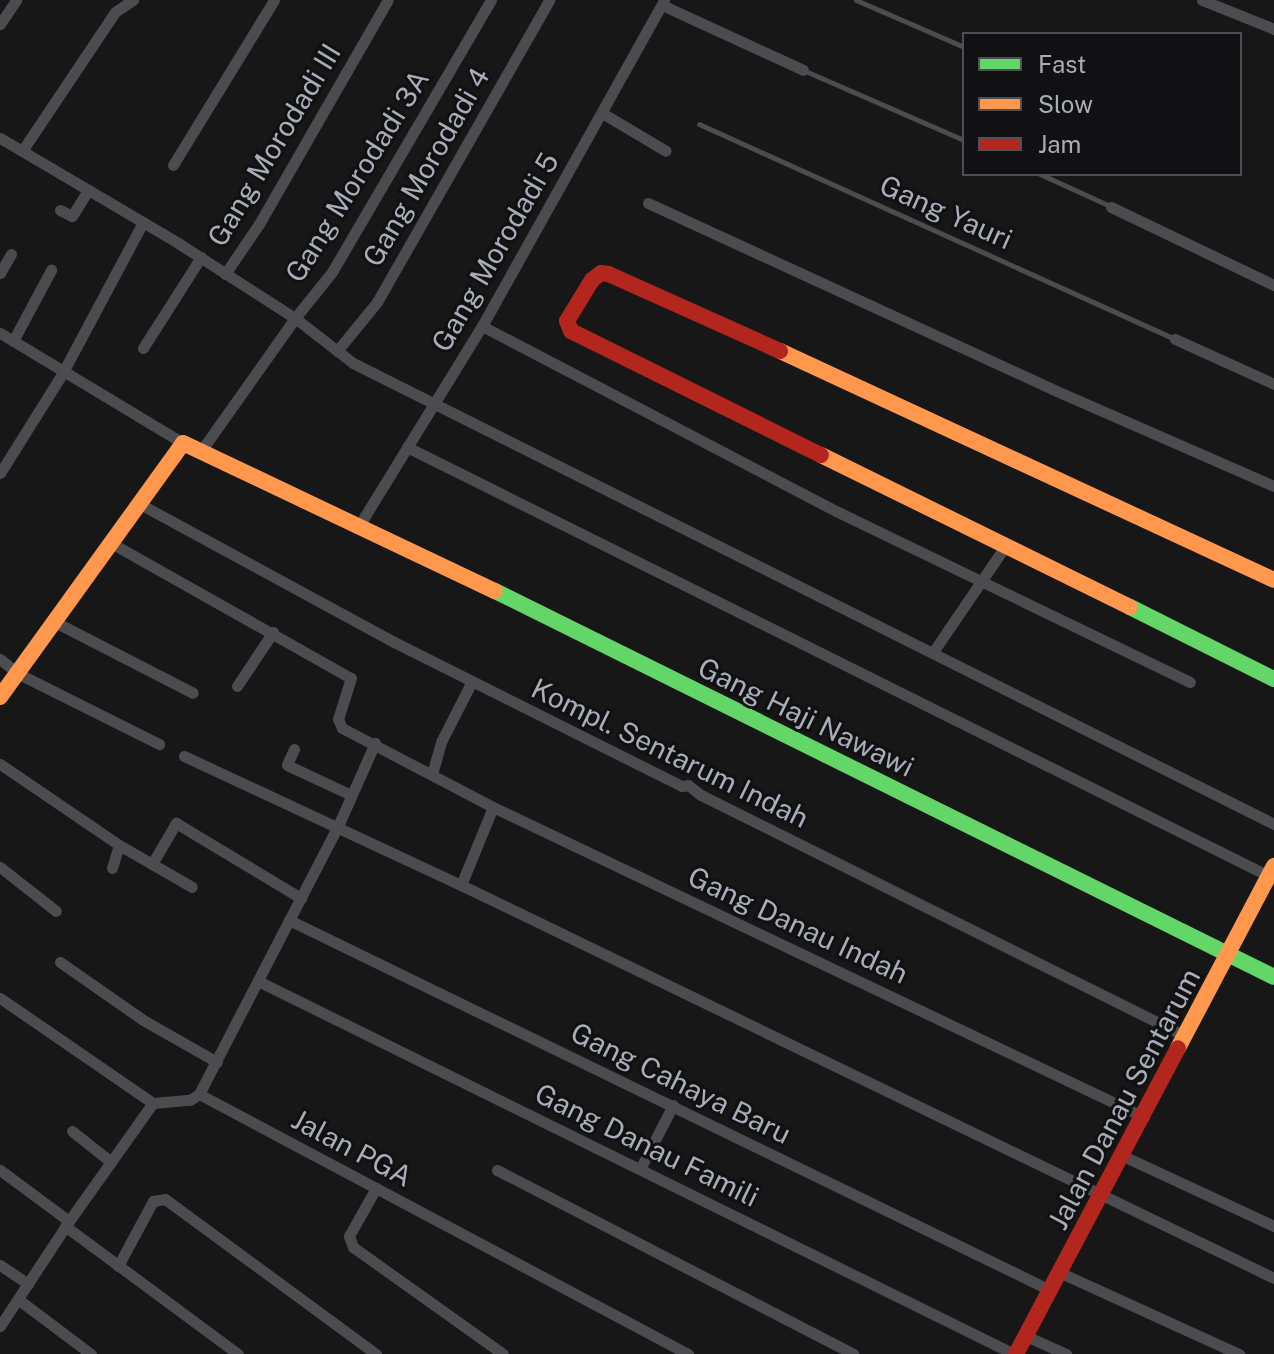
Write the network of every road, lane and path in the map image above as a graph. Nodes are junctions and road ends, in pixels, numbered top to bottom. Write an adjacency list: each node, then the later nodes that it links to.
1 (16, 0): 10 (street)
2 (133, 0): 18 (street)
3 (274, 0): 20 (street)
4 (388, 0): 31 (street, Gang Morodadi III)
5 (491, 0): 33 (street, Gang Morodadi 3A)
6 (549, 0): 39 (street, Gang Morodadi 4)
7 (856, 0): 12 (lane)
8 (1208, 1): 11 (street)
9 (663, 2): 13 (street); 14 (street, Gang Morodadi 5)
10 (0, 24)
11 (1274, 29)
12 (962, 46)
13 (803, 70): 17 (lane)
14 (602, 113): 19 (street); 34 (street, Gang Morodadi 5)
15 (699, 124): 36 (lane, Gang Yauri)
16 (0, 138): 18 (street)
17 (962, 139)
18 (22, 151): 22 (street)
19 (666, 151)
20 (173, 165)
21 (1044, 176): 24 (lane)
22 (88, 190): 25 (street); 26 (street)
23 (648, 203): 47 (street)
24 (1111, 207): 32 (street)
25 (60, 210)
26 (143, 222): 28 (street); 40 (street)
27 (11, 254): 30 (street)
28 (201, 257): 31 (street); 38 (street)
29 (51, 270): 37 (street)
30 (0, 273)
31 (225, 274): 33 (street)
32 (1274, 285)
33 (295, 318): 39 (street); 45 (street, Gang Morodadi 3A)
34 (482, 326): 42 (street, Gang Morodadi 5); 53 (street)
35 (0, 333): 37 (street)
36 (1175, 339): 41 (street)
37 (13, 341): 40 (street)
38 (143, 348)
39 (337, 351): 42 (street)
40 (62, 374): 43 (street); 46 (street)
41 (1274, 384)
42 (434, 404): 44 (street, Gang Morodadi 5); 56 (street)
43 (183, 443): 45 (street, Gang Haji Nawawi); 48 (street)
44 (407, 447): 49 (street, Gang Morodadi 5); 79 (street)
45 (201, 451): 49 (street, Gang Haji Nawawi)
46 (0, 473)
47 (1274, 486)
48 (138, 503): 50 (street); 60 (street, Kompl. Sentarum Indah)
49 (360, 524): 85 (street, Gang Haji Nawawi)
50 (111, 543): 54 (street); 55 (street)
51 (1006, 545): 52 (street); 53 (street); 59 (street)
52 (1274, 580)
53 (983, 581): 56 (street); 61 (street)
54 (53, 621): 58 (street); 63 (street)
55 (273, 632): 62 (street); 65 (street, Gang Danau Indah)
56 (933, 652): 73 (street)
57 (0, 659): 58 (street)
58 (17, 673): 64 (street); 66 (street)
59 (1274, 679)
60 (472, 681): 70 (street); 90 (street, Kompl. Sentarum Indah)
61 (1190, 682)
62 (237, 686)
63 (193, 693)
64 (0, 697)
65 (375, 743): 70 (street, Gang Danau Indah); 71 (street)
66 (159, 744)
67 (294, 749): 71 (street)
68 (184, 756): 74 (street)
69 (0, 764): 75 (street)
70 (432, 774): 72 (street, Gang Danau Indah)
71 (351, 795): 74 (street)
72 (493, 807): 80 (street); 95 (street, Gang Danau Indah)
73 (1274, 824)
74 (338, 826): 80 (street); 82 (street)
75 (119, 845): 76 (street); 78 (street)
76 (152, 864): 81 (street); 82 (street)
77 (0, 867): 83 (street)
78 (112, 868)
79 (1272, 871): 85 (street, Jalan Danau Sentarum)
80 (461, 885): 103 (street)
81 (192, 887)
82 (301, 898): 84 (street)
83 (56, 911)
84 (289, 920): 88 (street); 94 (street, Gang Cahaya Baru)
85 (1229, 957): 87 (street, Gang Haji Nawawi); 90 (street, Jalan Danau Sentarum)
86 (60, 962): 91 (street)
87 (1274, 977)
88 (258, 981): 91 (street); 99 (street, Gang Danau Famili)
89 (0, 998): 93 (street)
90 (1185, 1036): 95 (street, Jalan Danau Sentarum)
91 (217, 1062): 92 (street)
92 (199, 1094): 93 (street); 102 (street, Jalan PGA)
93 (153, 1103): 98 (street)
94 (673, 1105): 99 (street); 111 (street, Gang Cahaya Baru)
95 (1144, 1117): 97 (street, Jalan Danau Sentarum)
96 (72, 1131): 98 (street)
97 (1121, 1155): 103 (street, Jalan Danau Sentarum); 105 (street)
98 (111, 1162): 104 (street)
99 (640, 1169): 121 (street, Gang Danau Famili)
100 (0, 1170): 104 (street)
101 (497, 1170): 120 (street)
102 (376, 1188): 118 (street); 119 (street, Jalan PGA)
103 (1100, 1196): 108 (street, Jalan Danau Sentarum); 109 (street)
104 (67, 1223): 107 (street); 110 (street)
105 (1274, 1226)
106 (0, 1265): 110 (street)
107 (118, 1266): 116 (street); 117 (street)
108 (1061, 1273): 111 (street, Jalan Danau Sentarum); 123 (street)
109 (1274, 1278)
110 (28, 1284): 112 (street)
111 (1050, 1290): 114 (street, Jalan Danau Sentarum)
112 (19, 1300): 113 (street); 115 (street)
113 (0, 1326)
114 (1026, 1336): 121 (street, Jalan Danau Sentarum); 122 (street)
115 (91, 1354)
116 (238, 1354)
117 (376, 1354)
118 (503, 1354)
119 (688, 1354)
120 (853, 1354)
121 (1015, 1354)
122 (1066, 1354)
123 (1239, 1354)

